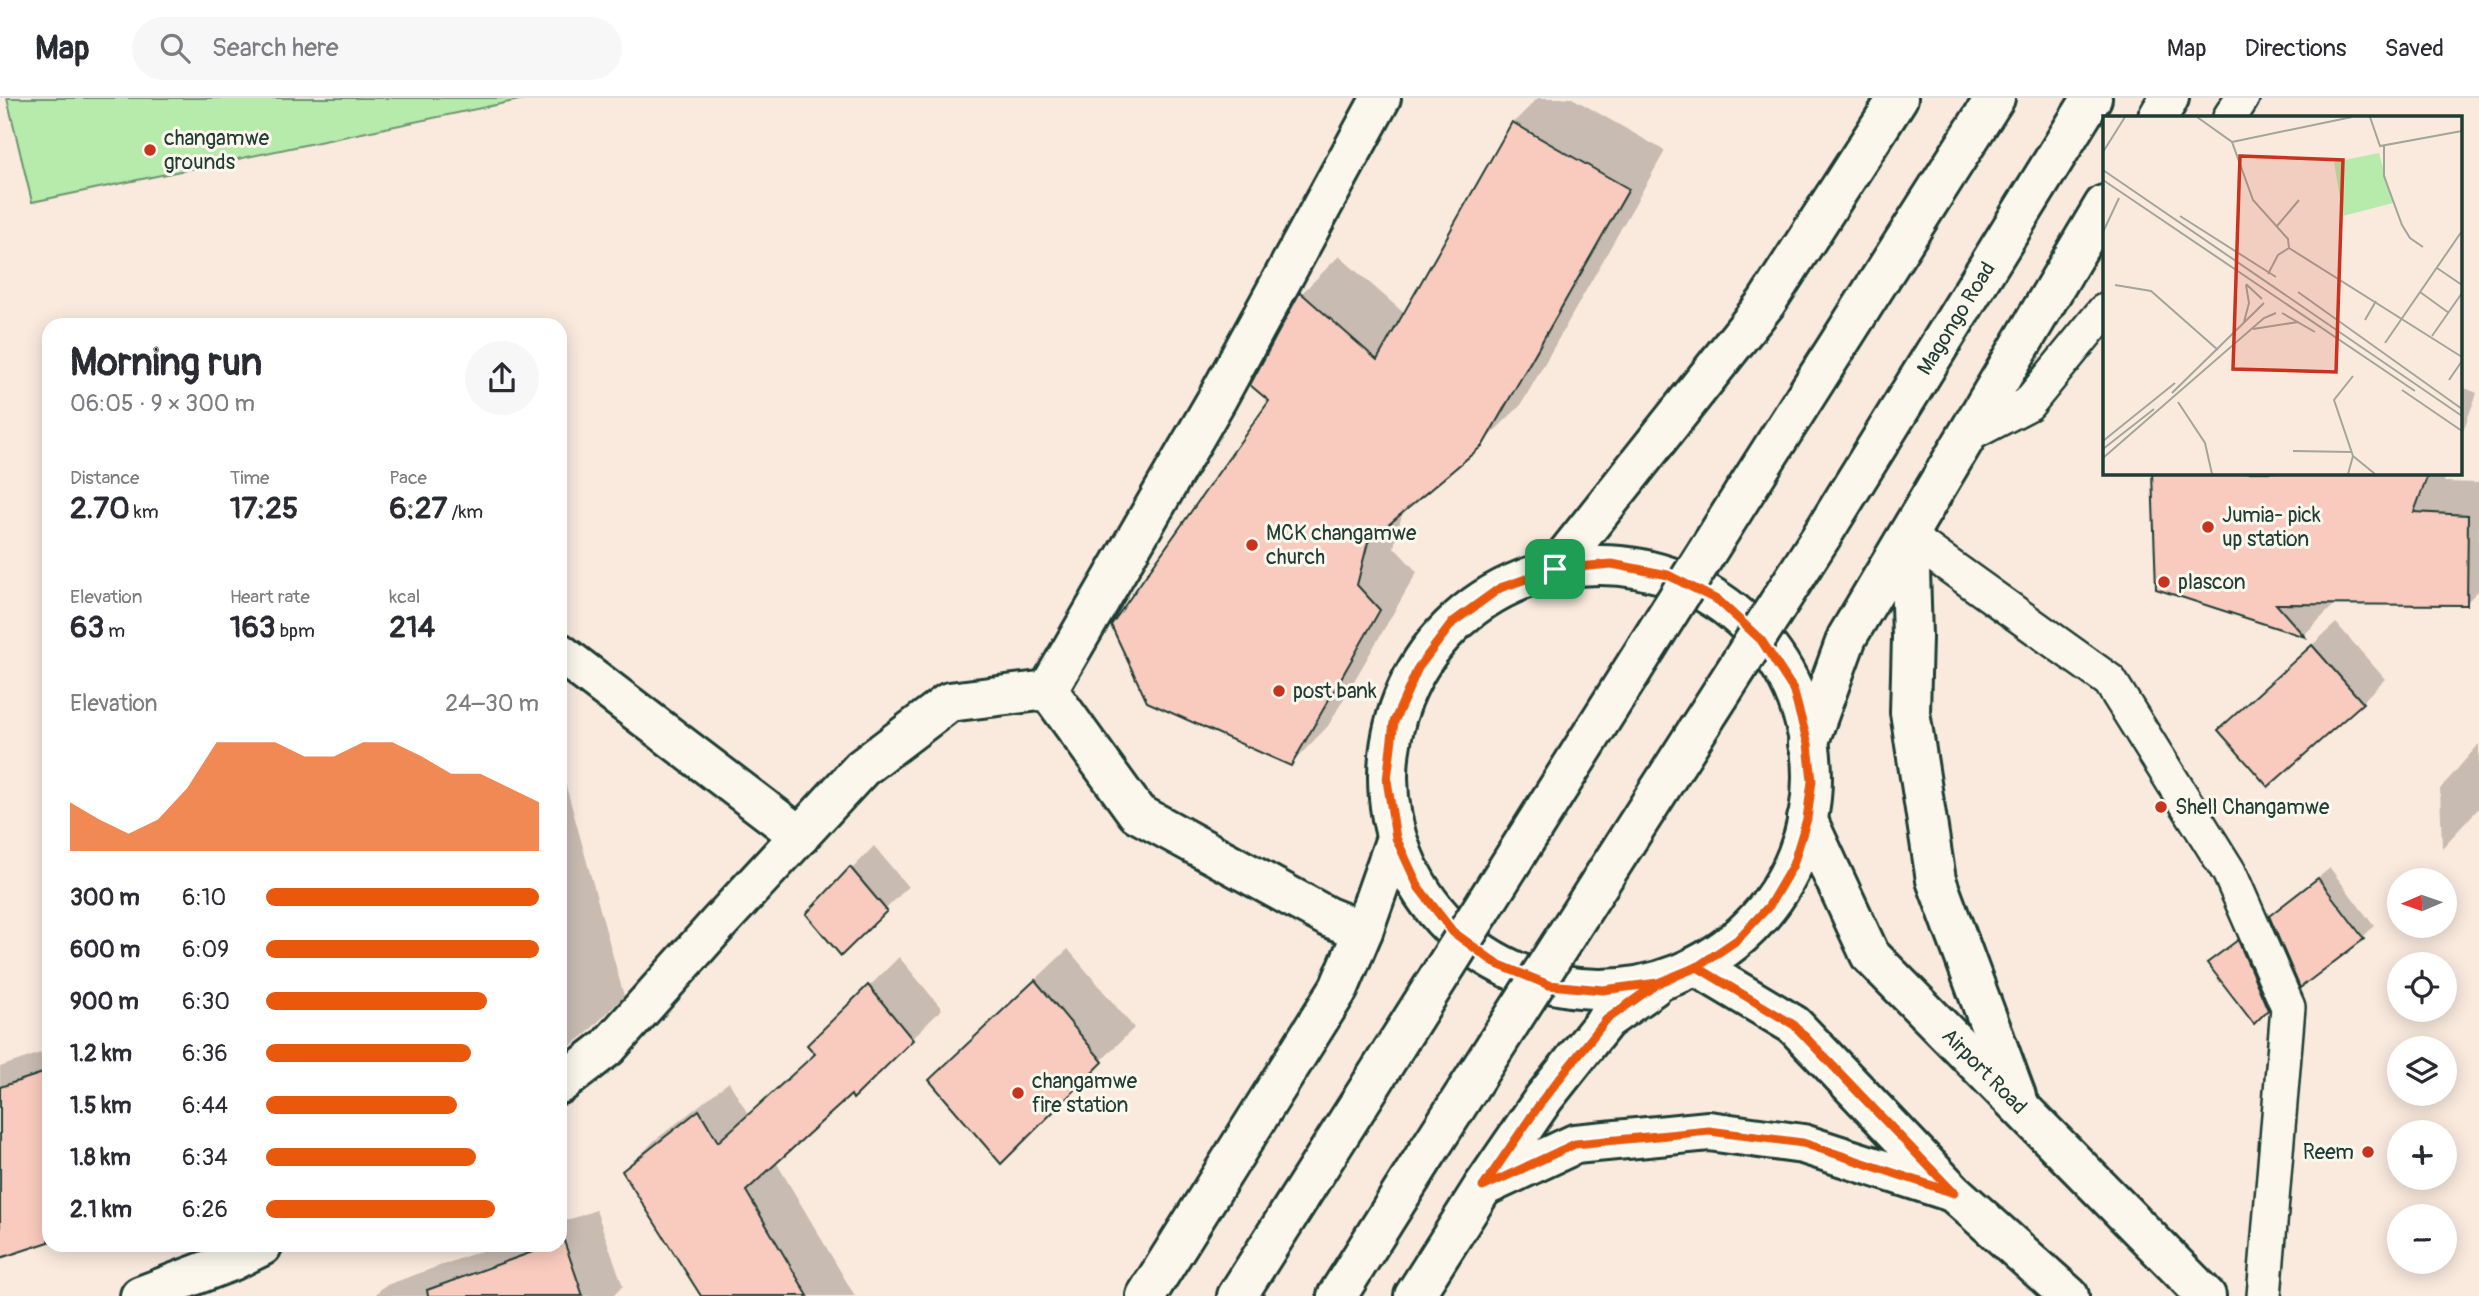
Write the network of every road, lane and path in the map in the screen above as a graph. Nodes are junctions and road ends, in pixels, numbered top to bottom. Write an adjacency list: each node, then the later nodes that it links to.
1 (1381, 98): 15 (main road)
2 (1898, 98): 13 (main road)
3 (1995, 98): 30 (main road, bridge)
4 (2092, 98): 31 (main road, Magongo Road, bridge)
5 (2169, 98): 7 (main road)
6 (2242, 98): 8 (lane)
7 (2159, 116)
8 (2231, 116)
9 (2103, 208): 11 (main road)
10 (2103, 313): 11 (lane)
11 (1965, 437): 12 (main road)
12 (1909, 537): 16 (main road); 24 (main road); 35 (lane)
13 (1555, 569): 16 (main road); 19 (main road)
14 (567, 658): 18 (main road)
15 (1048, 690): 18 (main road); 20 (main road)
16 (1808, 744): 17 (main road)
17 (1807, 819): 21 (main road); 24 (main road, Airport Road)
18 (800, 836): 23 (main road)
19 (1396, 838): 20 (main road); 22 (main road)
20 (1363, 931): 29 (main road)
21 (1697, 967): 22 (main road); 26 (main road)
22 (1658, 983): 25 (main road)
23 (567, 1079)
24 (2020, 1108): 34 (main road, Airport Road)
25 (1483, 1187): 26 (main road); 32 (main road)
26 (1954, 1193): 33 (main road)
27 (250, 1252): 28 (main road)
28 (140, 1296)
29 (1146, 1296)
30 (1237, 1296)
31 (1337, 1296)
32 (1415, 1296)
33 (2069, 1296)
34 (2206, 1296)
35 (2264, 1296)

